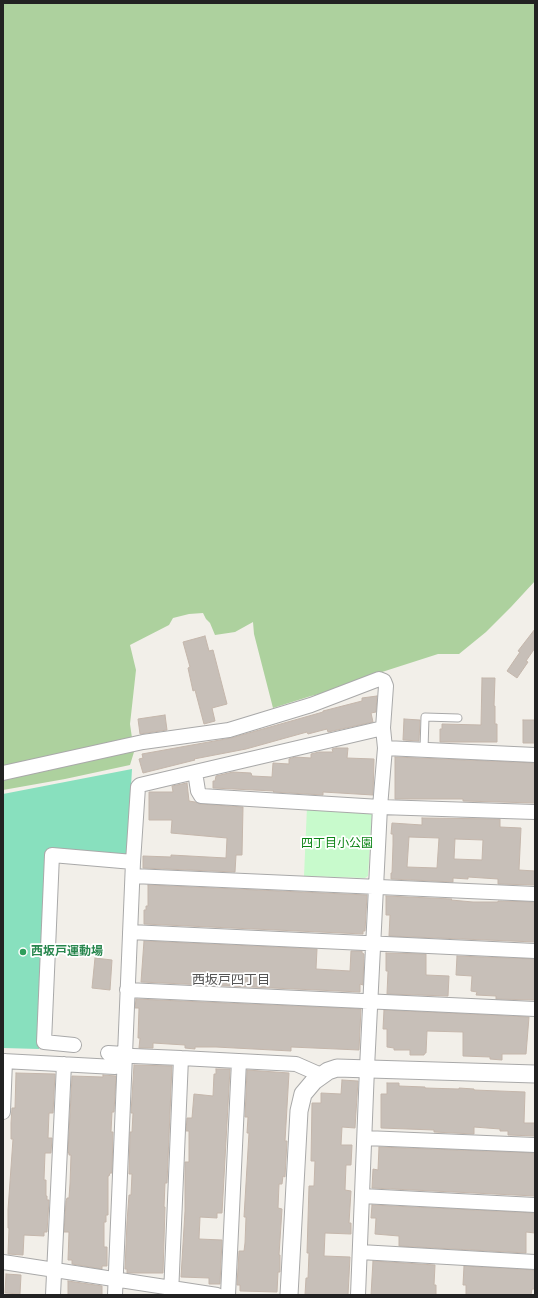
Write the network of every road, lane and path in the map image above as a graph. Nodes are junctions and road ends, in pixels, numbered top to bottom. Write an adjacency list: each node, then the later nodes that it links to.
1 (458, 718): 4 (lane)
2 (383, 728): 3 (street); 6 (street); 7 (street)
3 (385, 748): 4 (street); 8 (street)
4 (424, 749): 5 (street)
5 (535, 755)
6 (195, 772): 8 (street); 10 (street)
7 (3, 773)
8 (380, 806): 9 (street); 12 (street)
9 (535, 812)
10 (133, 862): 11 (street); 20 (street)
11 (133, 876): 12 (street); 14 (street)
12 (377, 887): 13 (street); 15 (street)
13 (535, 894)
14 (130, 932): 15 (street); 17 (street)
15 (374, 944): 16 (street); 18 (street)
16 (535, 951)
17 (127, 990): 18 (street); 22 (street)
18 (371, 1002): 19 (street); 27 (street)
19 (535, 1009)
20 (74, 1045)
21 (108, 1053): 22 (street)
22 (124, 1058): 23 (street); 26 (street); 39 (street)
23 (181, 1058): 25 (street); 40 (street)
24 (4, 1061): 26 (street); 30 (street)
25 (239, 1061): 29 (street); 44 (street)
26 (64, 1064): 38 (street)
27 (367, 1068): 28 (street); 29 (street); 31 (street)
28 (535, 1074)
29 (321, 1075): 45 (street)
30 (3, 1112)
31 (365, 1138): 32 (street); 33 (street)
32 (535, 1145)
33 (362, 1196): 34 (street); 35 (street)
34 (535, 1205)
35 (360, 1252): 37 (street); 46 (street)
36 (3, 1262): 38 (street)
37 (535, 1262)
38 (55, 1270): 39 (street); 41 (street)
39 (116, 1279): 40 (street); 42 (street)
40 (171, 1291): 43 (street)
41 (54, 1295)
42 (115, 1295)
43 (217, 1295)
44 (228, 1295)
45 (289, 1295)
46 (358, 1295)

